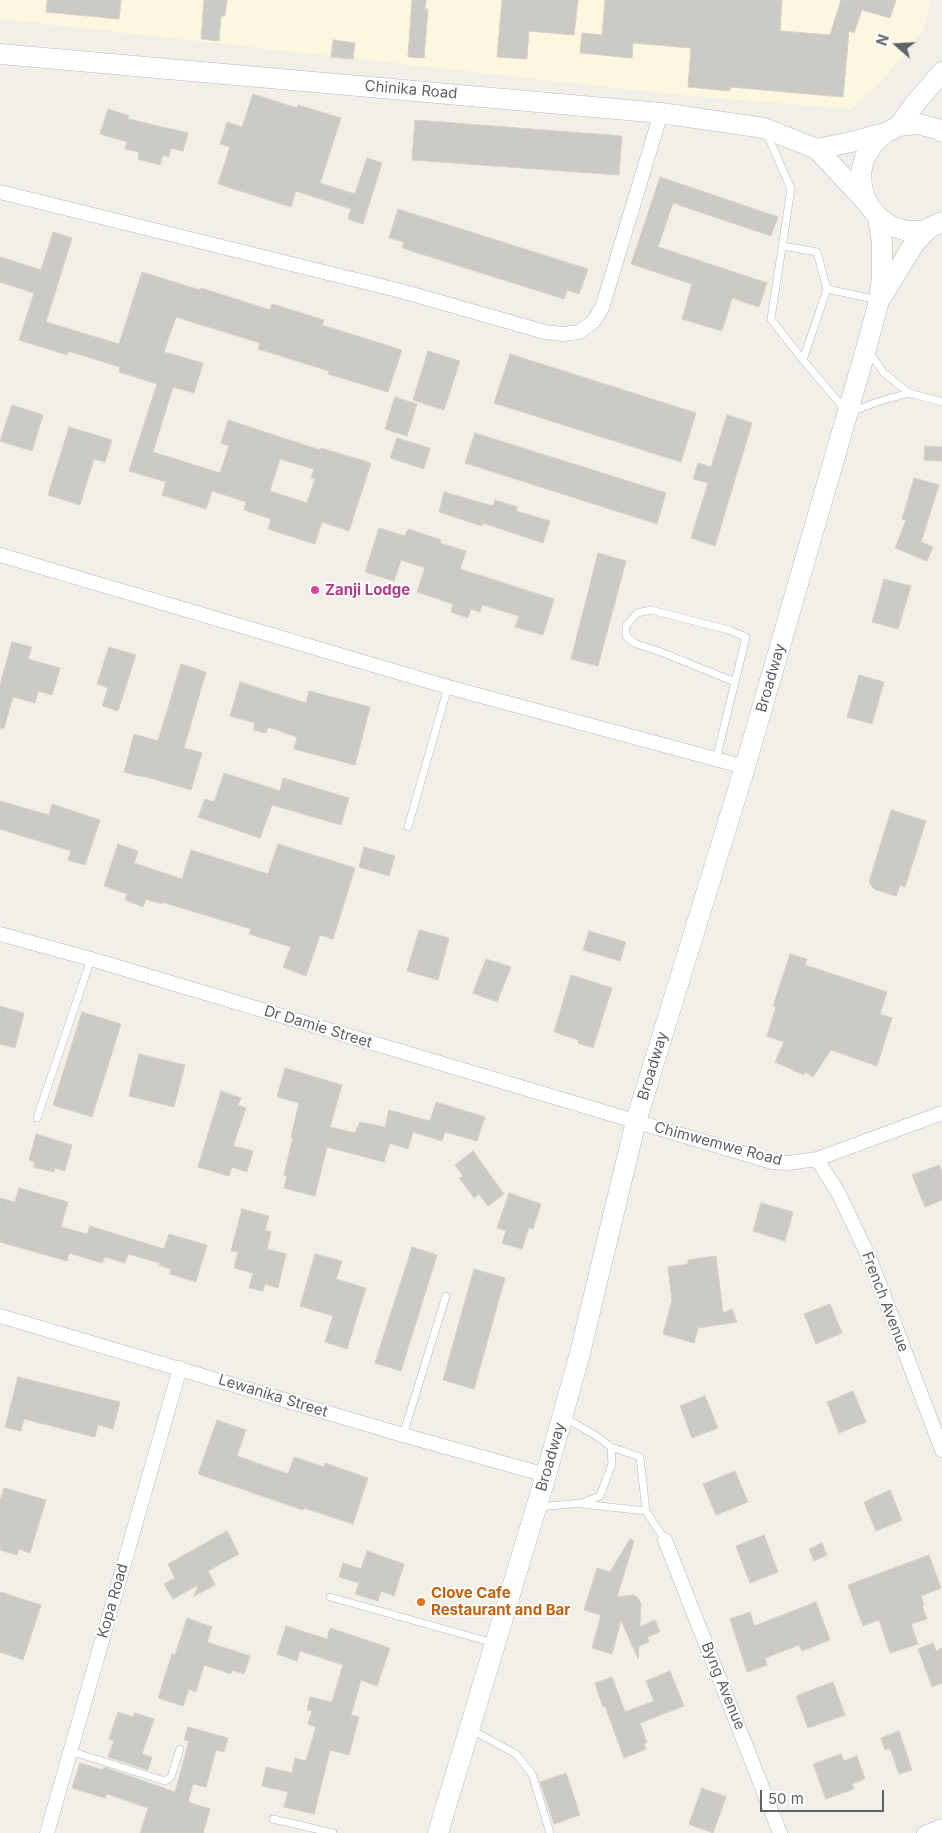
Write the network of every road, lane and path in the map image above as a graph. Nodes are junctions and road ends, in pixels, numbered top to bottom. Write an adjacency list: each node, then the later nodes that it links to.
1 (0, 54): 3 (main road, Chinika Road)
2 (942, 72): 5 (main road)
3 (661, 113): 4 (main road, Chinika Road); 8 (street)
4 (764, 128): 7 (main road, Chinika Road); 11 (lane)
5 (892, 130): 6 (main road); 7 (main road); 9 (main road)
6 (942, 132)
7 (817, 149): 9 (main road)
8 (0, 192)
9 (873, 210): 10 (main road); 13 (main road)
10 (936, 225): 13 (main road)
11 (783, 246): 12 (lane); 15 (lane)
12 (827, 289): 13 (lane); 15 (lane)
13 (880, 301): 14 (main road, Broadway)
14 (866, 348): 16 (lane); 18 (main road, Broadway)
15 (803, 360): 18 (lane)
16 (909, 393): 17 (lane); 18 (lane)
17 (942, 402)
18 (848, 413): 23 (main road, Broadway)
19 (0, 555): 21 (street)
20 (735, 682): 20 (lane); 22 (lane)
21 (448, 687): 22 (street); 24 (lane)
22 (716, 759): 23 (street)
23 (745, 767): 29 (main road, Broadway)
24 (408, 827)
25 (0, 934): 26 (street, Dr Damie Street)
26 (91, 959): 28 (lane); 29 (street, Dr Damie Street)
27 (942, 1113): 30 (street, Chimwemwe Road)
28 (37, 1118)
29 (636, 1121): 30 (street, Chimwemwe Road); 34 (main road, Broadway)
30 (817, 1159): 37 (street, French Avenue)
31 (446, 1296): 35 (lane)
32 (0, 1316): 33 (street, Lewanika Street)
33 (180, 1368): 35 (street, Lewanika Street); 47 (street, Kopa Road)
34 (562, 1417): 36 (lane); 38 (main road, Broadway)
35 (403, 1435): 38 (street, Lewanika Street)
36 (611, 1446): 39 (lane); 41 (lane)
37 (942, 1450)
38 (546, 1475): 40 (main road, Broadway)
39 (582, 1504): 40 (lane); 41 (lane)
40 (537, 1507): 44 (main road, Broadway)
41 (646, 1511): 42 (lane)
42 (665, 1540): 54 (street, Byng Avenue)
43 (330, 1596): 44 (lane)
44 (495, 1644): 45 (main road, Broadway)
45 (470, 1728): 52 (main road, Broadway); 53 (lane)
46 (180, 1749): 47 (lane)
47 (70, 1751): 50 (street, Kopa Road)
48 (273, 1819): 51 (lane)
49 (942, 1826): 55 (street)
50 (47, 1833)
51 (333, 1833)
52 (438, 1833)
53 (550, 1833)
54 (780, 1833)
55 (924, 1833)

